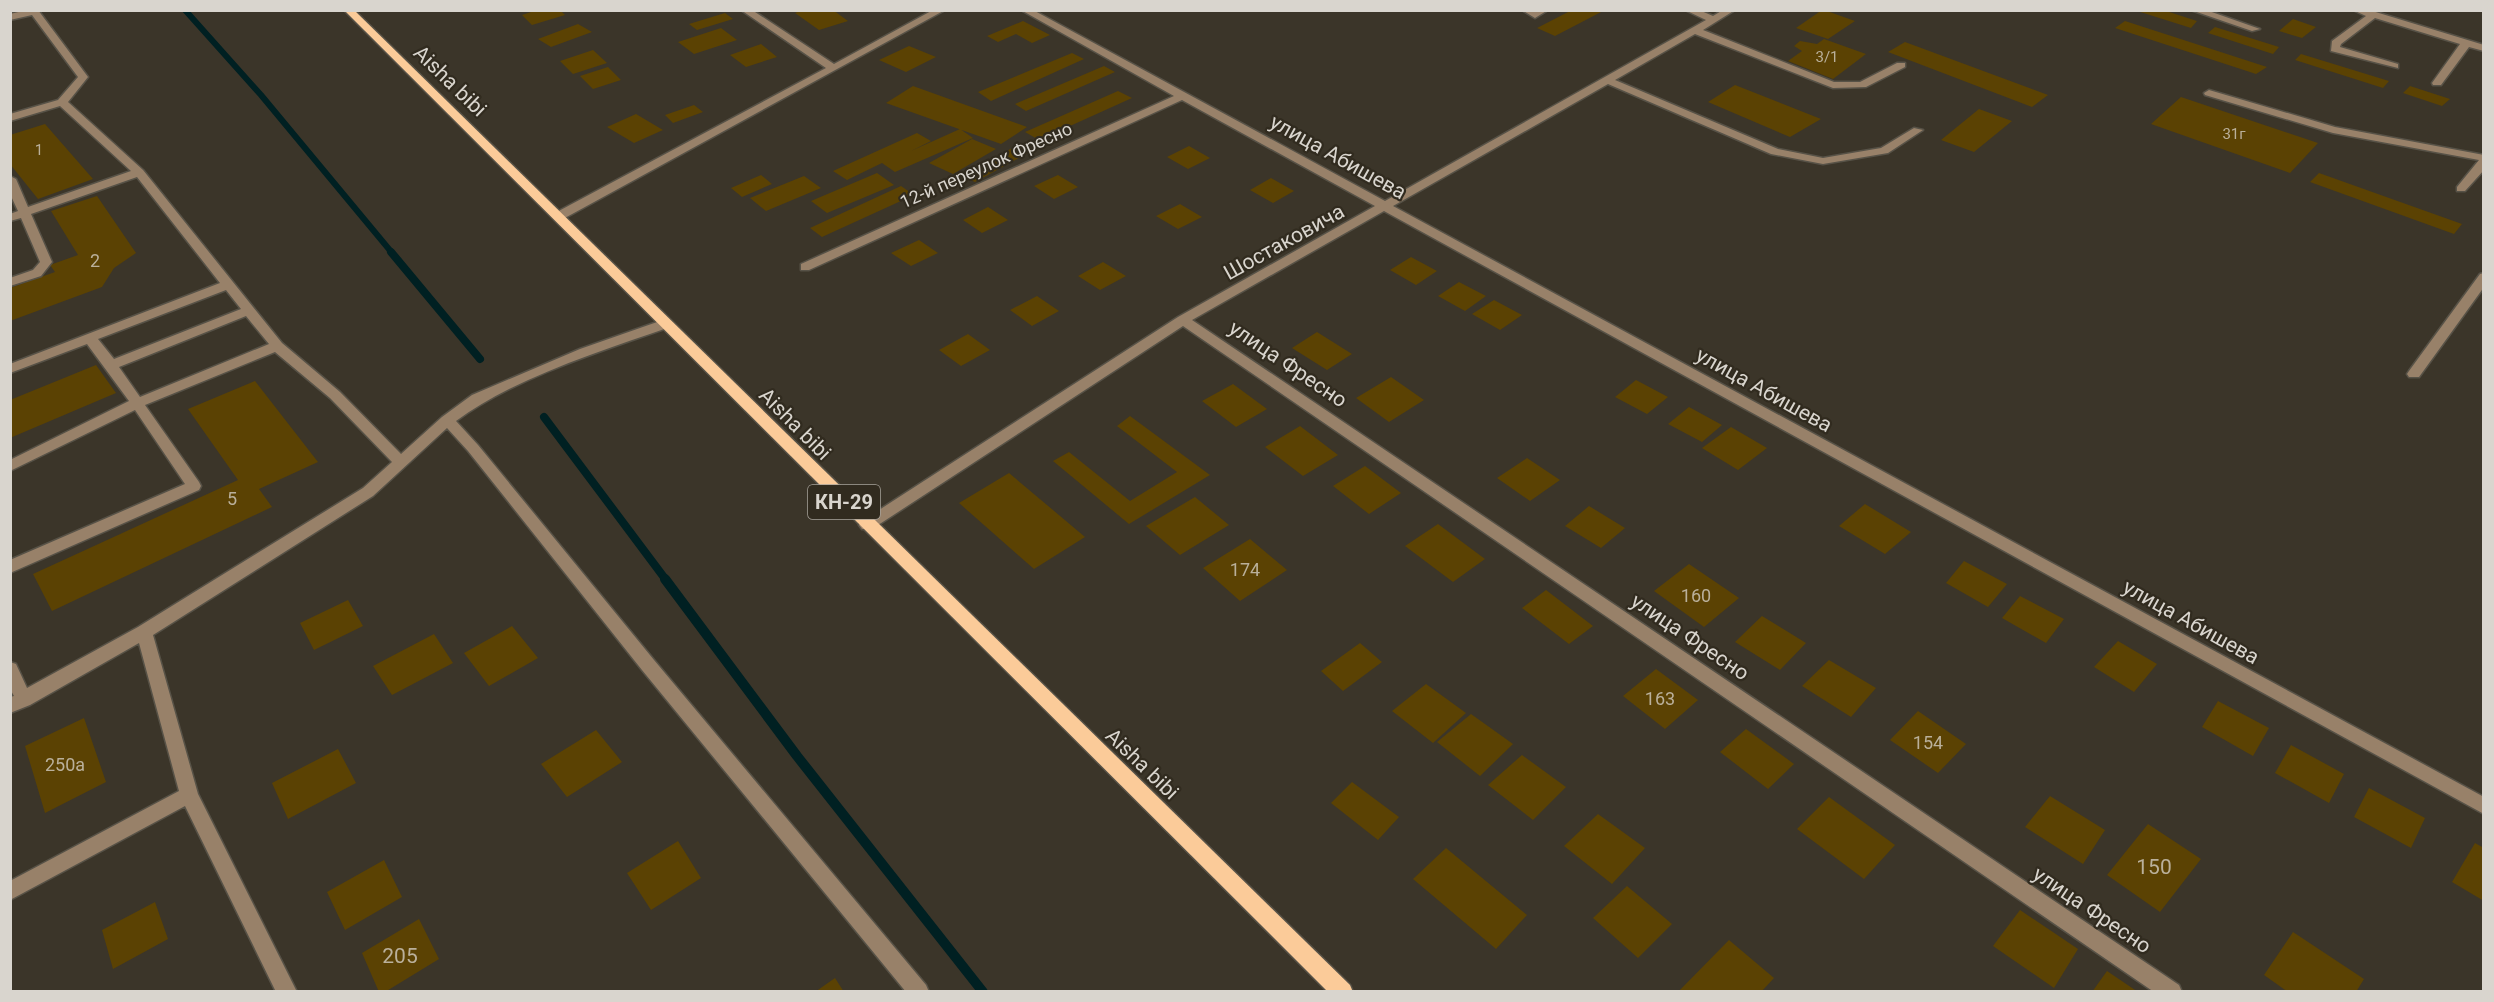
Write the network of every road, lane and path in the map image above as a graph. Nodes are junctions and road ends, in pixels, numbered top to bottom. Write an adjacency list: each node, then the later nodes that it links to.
1 (348, 10): 36 (main road, Aisha bibi / КН-29)
2 (745, 10): 22 (street)
3 (941, 10): 22 (street)
4 (1025, 10): 26 (street, улица Абишева)
5 (1526, 10): 6 (street)
6 (1544, 10)
7 (1689, 10): 15 (street)
8 (1731, 10): 15 (street, Шостаковича)
9 (2195, 10): 12 (street)
10 (2356, 10): 13 (street)
11 (33, 11): 14 (street); 27 (street)
12 (2219, 13): 16 (street)
13 (2373, 15): 18 (street); 21 (street)
14 (10, 17)
15 (1713, 20): 17 (street, Шостаковича)
16 (2255, 29)
17 (1696, 31): 20 (street); 23 (street, Шостаковича)
18 (2466, 43): 19 (street); 24 (street)
19 (2484, 48)
20 (1901, 65)
21 (2394, 66)
22 (832, 67): 36 (street)
23 (1609, 81): 29 (street); 34 (street, Шостаковича)
24 (2437, 82)
25 (2209, 93): 30 (street)
26 (1182, 96): 34 (street, улица Абишева); 38 (street, 12-й переулок Фресно)
27 (62, 102): 28 (street); 31 (street)
28 (10, 118)
29 (1918, 130)
30 (2484, 160): 33 (street)
31 (139, 172): 35 (street); 41 (street)
32 (10, 179): 35 (street)
33 (2461, 189)
34 (1386, 208): 43 (street, Шостаковича); 60 (street, улица Абишева)
35 (27, 212): 37 (street); 40 (street)
36 (559, 216): 44 (main road, Aisha bibi / КН-29)
37 (10, 218)
38 (805, 267)
39 (2484, 277): 49 (street)
40 (10, 282)
41 (226, 285): 42 (street); 45 (street)
42 (249, 310): 46 (street); 47 (street)
43 (1183, 320): 54 (street, Шостаковича); 65 (street, улица Фресно)
44 (665, 324): 51 (street); 54 (main road, Aisha bibi / КН-29)
45 (90, 338): 47 (street); 48 (street)
46 (277, 346): 50 (street); 52 (street)
47 (111, 365): 50 (street)
48 (10, 369)
49 (2414, 374)
50 (137, 403): 53 (street); 55 (street)
51 (447, 420): 52 (street); 63 (street)
52 (402, 463): 56 (street)
53 (10, 466)
54 (867, 525): 64 (main road, Aisha bibi / КН-29)
55 (10, 567)
56 (144, 632): 58 (street); 59 (street)
57 (10, 669): 58 (street)
58 (17, 703)
59 (189, 795): 61 (street); 62 (street)
60 (2484, 806)
61 (10, 891)
62 (286, 992)
63 (919, 992)
64 (1343, 992)
65 (2172, 992)

